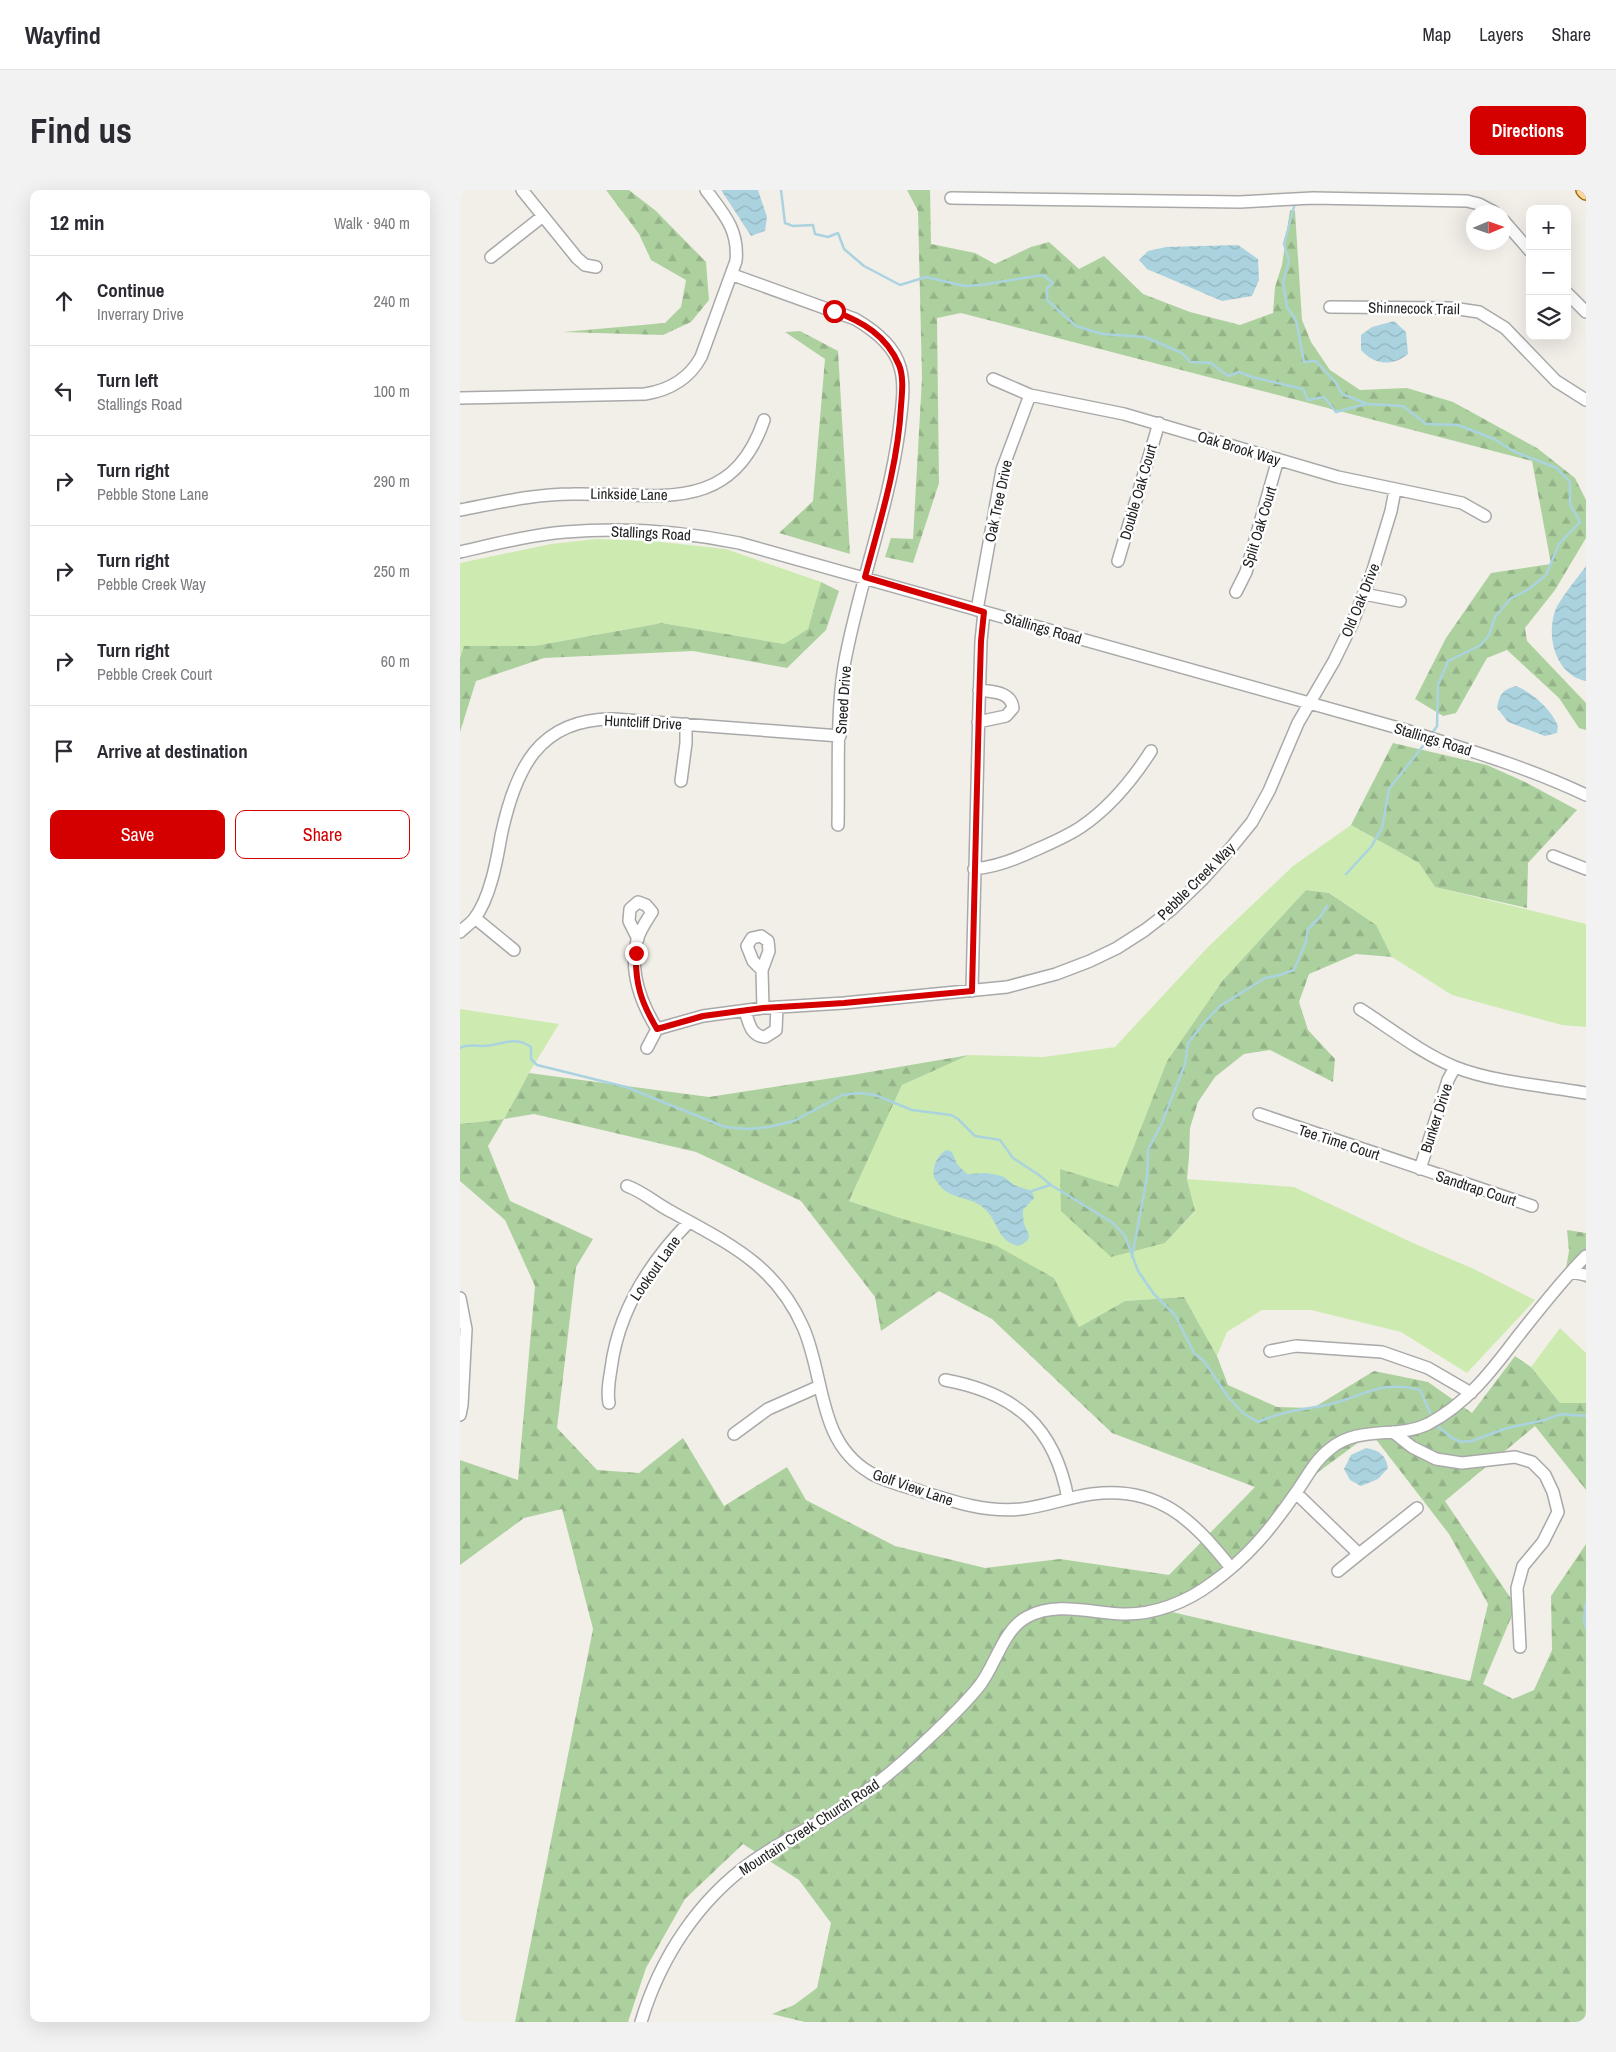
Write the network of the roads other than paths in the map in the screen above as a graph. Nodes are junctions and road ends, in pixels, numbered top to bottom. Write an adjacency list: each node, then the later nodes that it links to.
1 (522, 190): 5 (street)
2 (706, 190): 10 (street)
3 (951, 198): 4 (street)
4 (1481, 205)
5 (542, 216): 8 (street); 9 (street)
6 (1511, 229): 7 (street)
7 (1529, 250)
8 (491, 257)
9 (596, 267)
10 (733, 274): 16 (street); 26 (street, Sneed Drive)
11 (1569, 295): 13 (street)
12 (1330, 307): 17 (street, Shinnecock Trail)
13 (1586, 312)
14 (993, 379): 15 (street, Oak Brook Way)
15 (1030, 395): 19 (street, Oak Brook Way); 30 (street, Oak Tree Drive)
16 (460, 398)
17 (1586, 400)
18 (764, 420): 22 (street, Linkside Lane)
19 (1158, 424): 20 (street, Oak Brook Way); 25 (street, Double Oak Court)
20 (1278, 459): 21 (street, Oak Brook Way); 27 (street, Split Oak Court)
21 (1395, 490): 23 (street, Oak Brook Way); 28 (street, Old Oak Drive)
22 (460, 510)
23 (1484, 516)
24 (460, 552): 26 (street, Stallings Road)
25 (1118, 562)
26 (865, 577): 30 (street, Stallings Road); 35 (street, Sneed Drive)
27 (1236, 592)
28 (1364, 594): 29 (street); 32 (street, Old Oak Drive)
29 (1400, 601)
30 (981, 611): 31 (street, Oak Tree Drive); 32 (street, Stallings Road)
31 (979, 690): 33 (street, Oak Tree Drive); 33 (street)
32 (1309, 704): 38 (street, Stallings Road); 48 (street, Pebble Creek Way)
33 (978, 722): 41 (street, Oak Tree Drive)
34 (686, 724): 35 (street, Huntcliff Drive); 37 (street); 43 (street, Huntcliff Drive)
35 (840, 736): 39 (street, Sneed Drive)
36 (1151, 751): 41 (street)
37 (681, 781)
38 (1586, 795)
39 (838, 825)
40 (1553, 856): 42 (street)
41 (974, 869): 48 (street, Oak Tree Drive)
42 (1586, 869)
43 (475, 918): 44 (street, Huntcliff Drive); 46 (street)
44 (460, 932)
45 (638, 939): 53 (street)
46 (514, 950)
47 (762, 970): 50 (street)
48 (972, 991): 49 (street, Pebble Creek Way)
49 (777, 1007): 50 (street, Pebble Creek Way); 52 (street)
50 (763, 1008): 52 (street, Pebble Creek Way)
51 (1360, 1009): 55 (street)
52 (745, 1011): 53 (street, Pebble Creek Way)
53 (657, 1029): 54 (street)
54 (647, 1048)
55 (1455, 1067): 56 (street); 58 (street, Bunker Drive)
56 (1586, 1093)
57 (1258, 1114): 58 (street, Tee Time Court)
58 (1420, 1169): 60 (street, Sandtrap Court)
59 (627, 1186): 61 (street, Golf View Lane)
60 (1532, 1206)
61 (689, 1222): 69 (street, Golf View Lane); 71 (street, Lookout Lane)
62 (1586, 1256): 63 (street, Mountain Creek Church Road)
63 (1572, 1272): 64 (street); 70 (street, Mountain Creek Church Road)
64 (1586, 1275)
65 (460, 1298): 67 (street)
66 (1270, 1351): 70 (street)
67 (462, 1375): 72 (street)
68 (945, 1380): 76 (street)
69 (820, 1386): 74 (street); 76 (street, Golf View Lane)
70 (1471, 1393): 73 (street, Mountain Creek Church Road)
71 (609, 1403)
72 (460, 1415)
73 (1393, 1432): 75 (street, Mountain Creek Church Road); 81 (street)
74 (734, 1434)
75 (1296, 1494): 78 (street); 79 (street, Mountain Creek Church Road)
76 (1068, 1499): 79 (street, Golf View Lane)
77 (1417, 1508): 78 (street)
78 (1359, 1554): 80 (street)
79 (1231, 1568): 82 (street, Mountain Creek Church Road)
80 (1338, 1571)
81 (1520, 1647)
82 (641, 2022)

